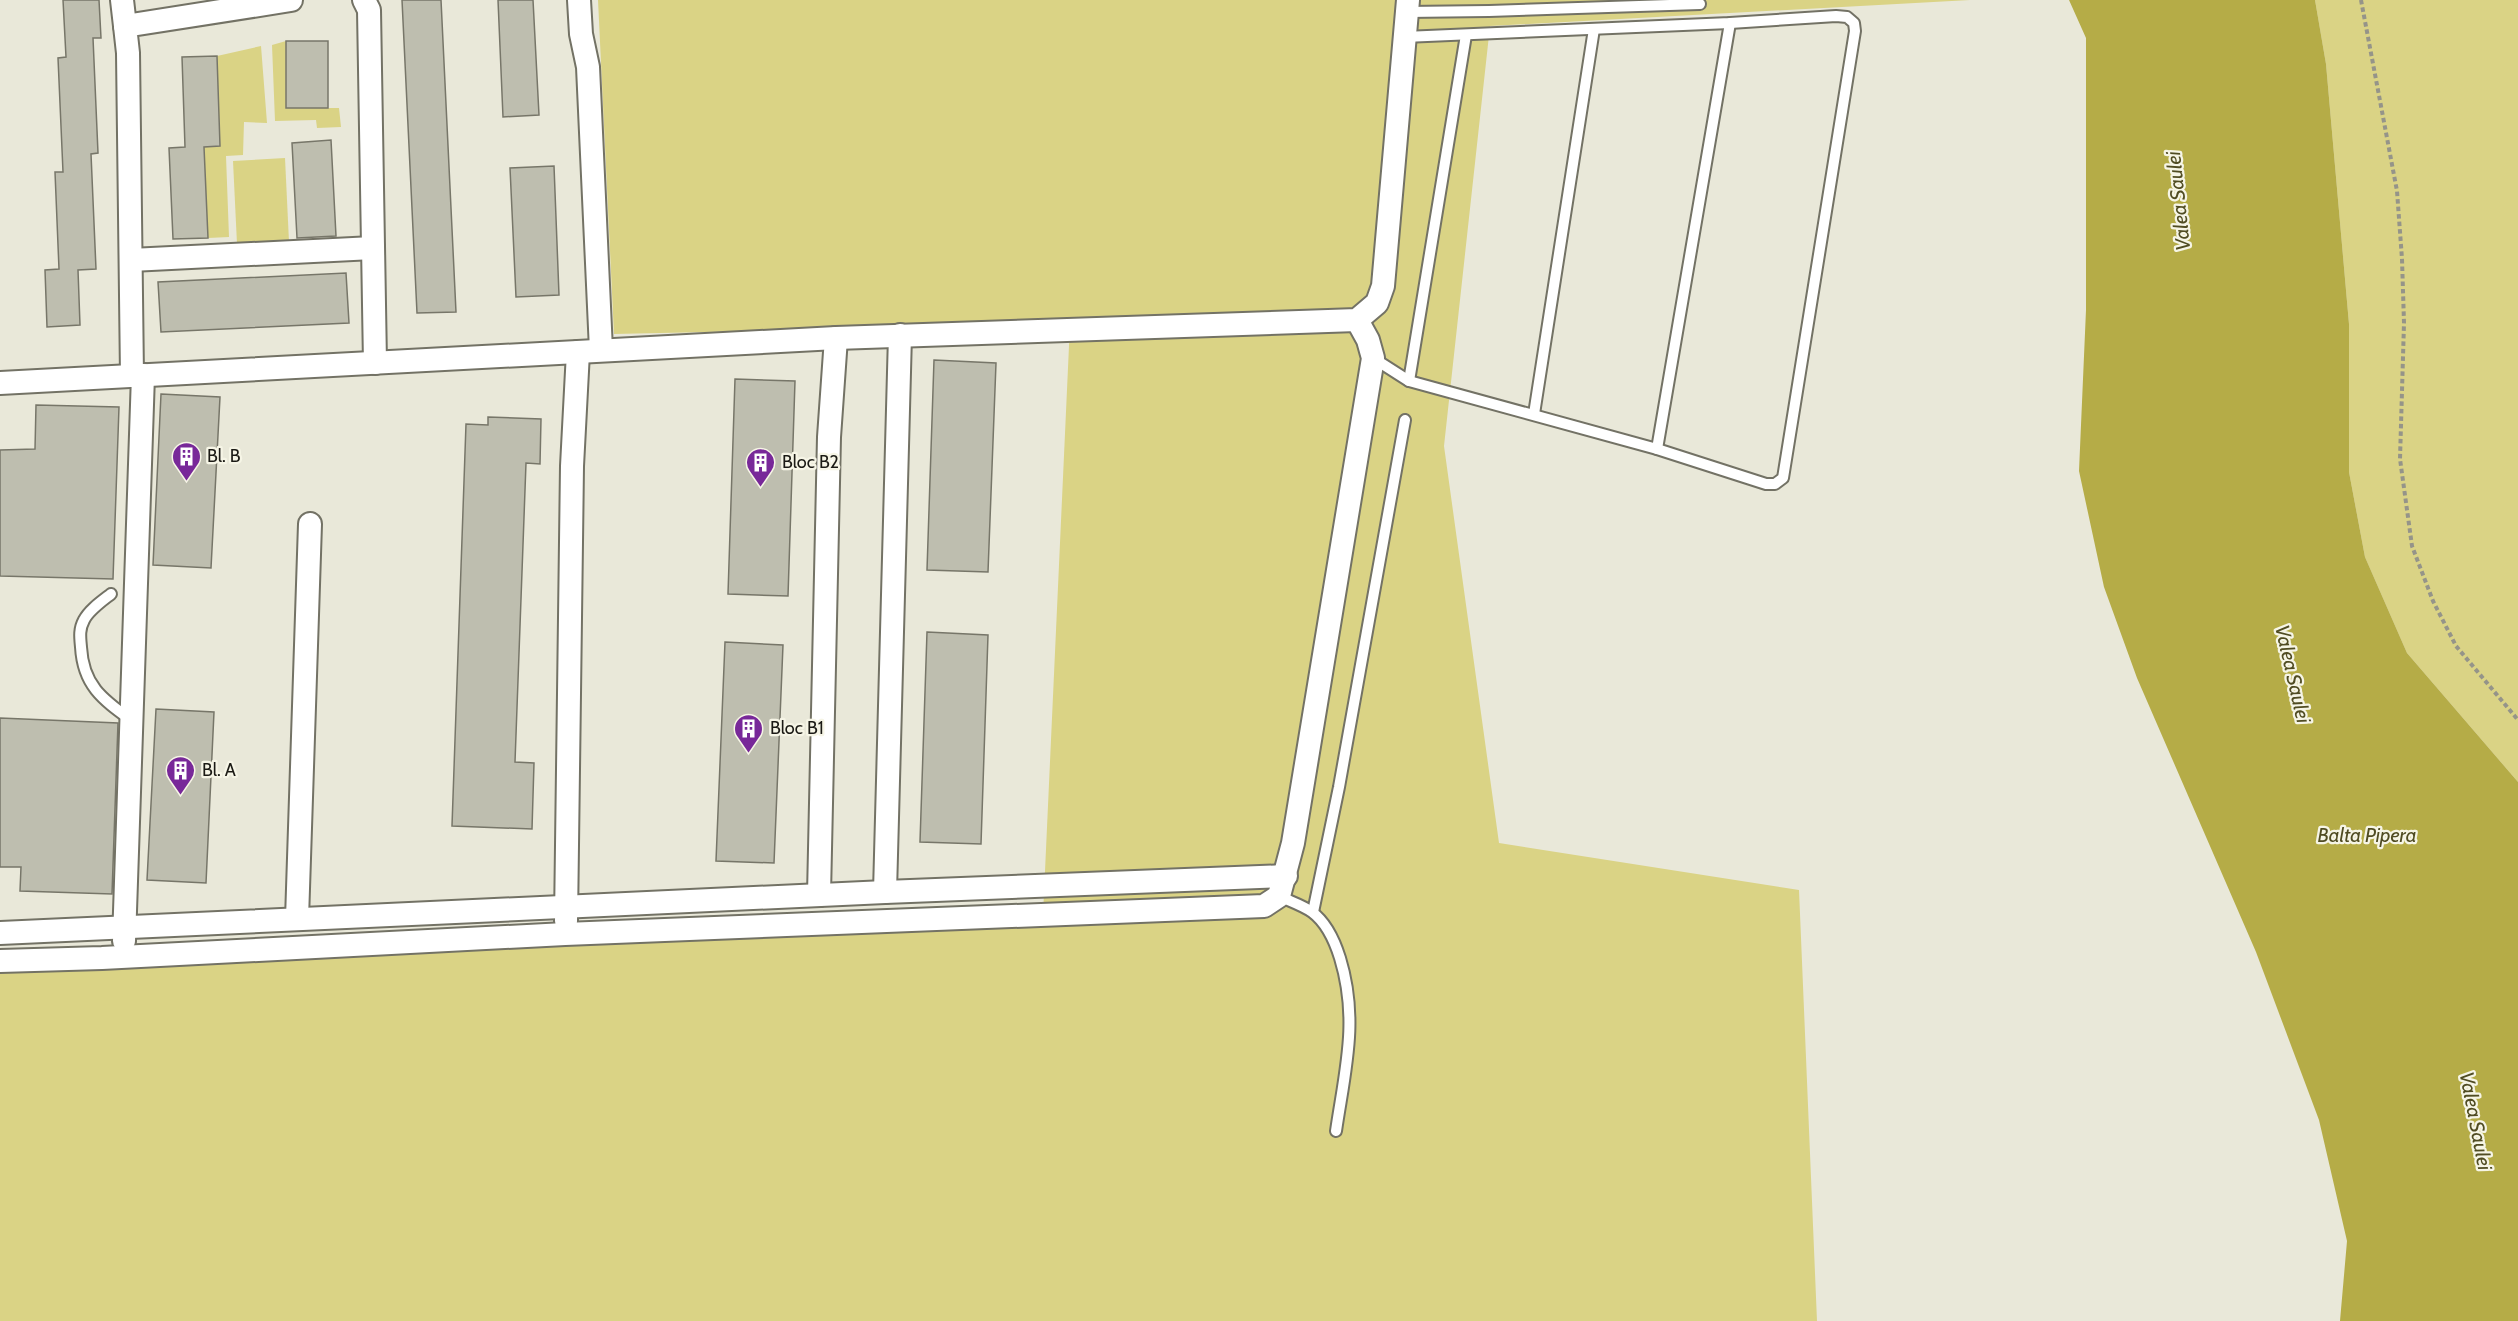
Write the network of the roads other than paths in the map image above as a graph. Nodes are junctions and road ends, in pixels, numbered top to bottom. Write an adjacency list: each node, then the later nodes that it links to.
1 (122, 0): 8 (street)
2 (291, 0): 8 (street)
3 (579, 0): 17 (street)
4 (366, 1): 12 (street)
5 (1700, 4): 6 (lane)
6 (1407, 6): 11 (street)
7 (1730, 23): 9 (lane); 26 (lane); 26 (lane)
8 (124, 26): 13 (street)
9 (1594, 29): 10 (lane); 24 (lane)
10 (1466, 35): 11 (lane); 22 (lane)
11 (1403, 38): 14 (street)
12 (373, 248): 13 (street); 20 (street)
13 (131, 260): 21 (street)
14 (1357, 320): 15 (street); 19 (street)
15 (900, 335): 16 (street); 31 (street)
16 (836, 338): 17 (street); 32 (street)
17 (602, 350): 18 (street)
18 (578, 352): 20 (street); 33 (street)
19 (1373, 358): 22 (lane); 30 (street)
20 (375, 363): 21 (street)
21 (138, 375): 23 (street); 29 (street)
22 (1410, 381): 24 (lane)
23 (0, 383)
24 (1534, 414): 26 (lane)
25 (1405, 420): 35 (lane)
26 (1657, 449)
27 (310, 524): 36 (street)
28 (111, 594): 29 (lane)
29 (131, 720): 37 (street)
30 (1282, 886): 31 (street); 35 (lane); 39 (street)
31 (885, 892): 32 (street)
32 (819, 895): 33 (street)
33 (566, 907): 34 (street); 39 (street)
34 (460, 911): 36 (street); 40 (street)
35 (1313, 912): 43 (lane)
36 (297, 919): 37 (street)
37 (124, 927): 38 (street); 41 (street)
38 (0, 933)
39 (565, 934): 40 (street)
40 (461, 940): 41 (street)
41 (123, 957): 42 (street)
42 (0, 961)
43 (1336, 1131)

